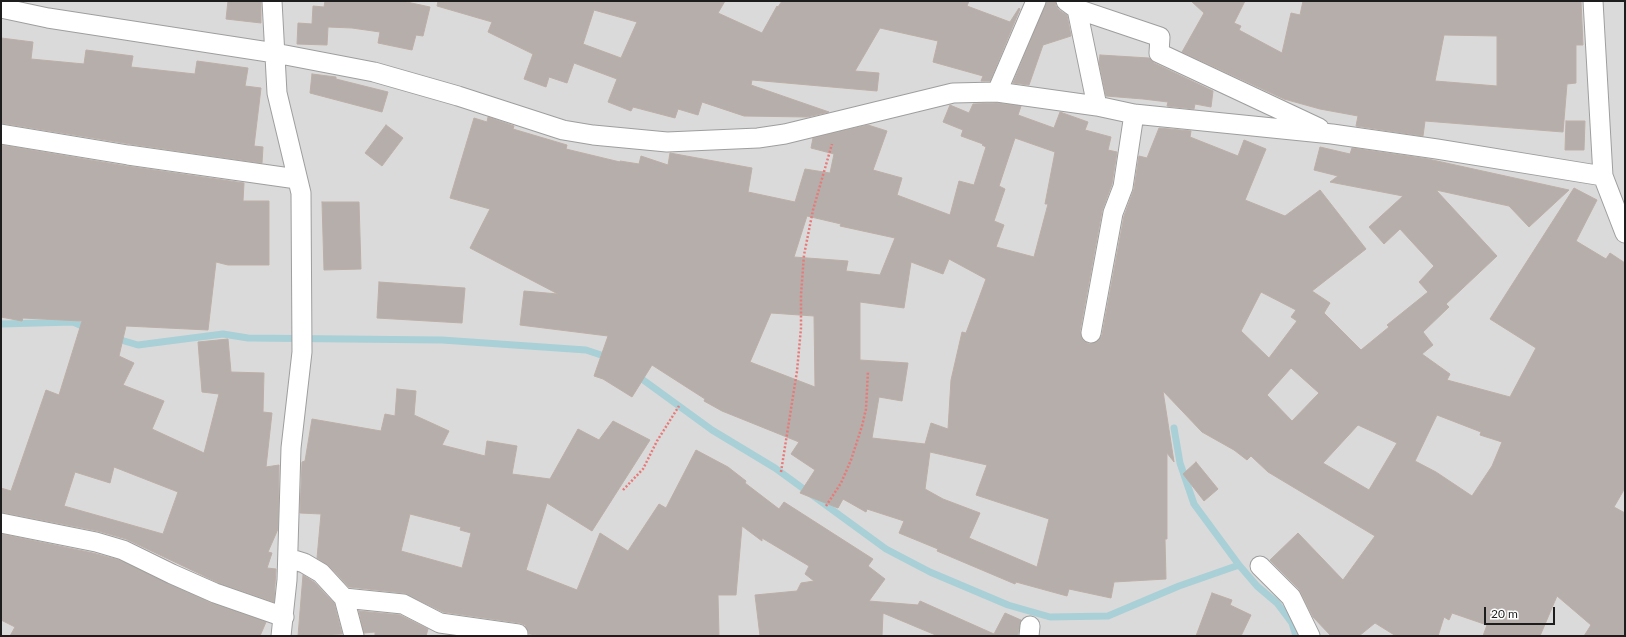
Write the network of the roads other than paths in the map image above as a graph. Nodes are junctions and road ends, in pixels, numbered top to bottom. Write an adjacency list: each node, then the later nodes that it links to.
1 (272, 1): 6 (street)
2 (1036, 1): 7 (street)
3 (1593, 1): 12 (street)
4 (1072, 5): 8 (street); 11 (street)
5 (1, 8): 6 (street)
6 (275, 53): 7 (street); 13 (street)
7 (997, 92): 8 (street)
8 (1097, 106): 9 (street)
9 (1134, 114): 11 (street); 15 (street)
10 (1, 134): 13 (street)
11 (1332, 134): 12 (street)
12 (1603, 176): 14 (street)
13 (298, 179): 17 (street)
14 (1625, 234)
15 (1092, 333)
16 (1, 523): 20 (street)
17 (288, 558): 19 (street); 20 (street)
18 (1260, 566): 24 (street)
19 (344, 598): 22 (street); 23 (street)
20 (284, 617): 21 (street)
21 (282, 636)
22 (354, 636)
23 (518, 636)
24 (1310, 636)

